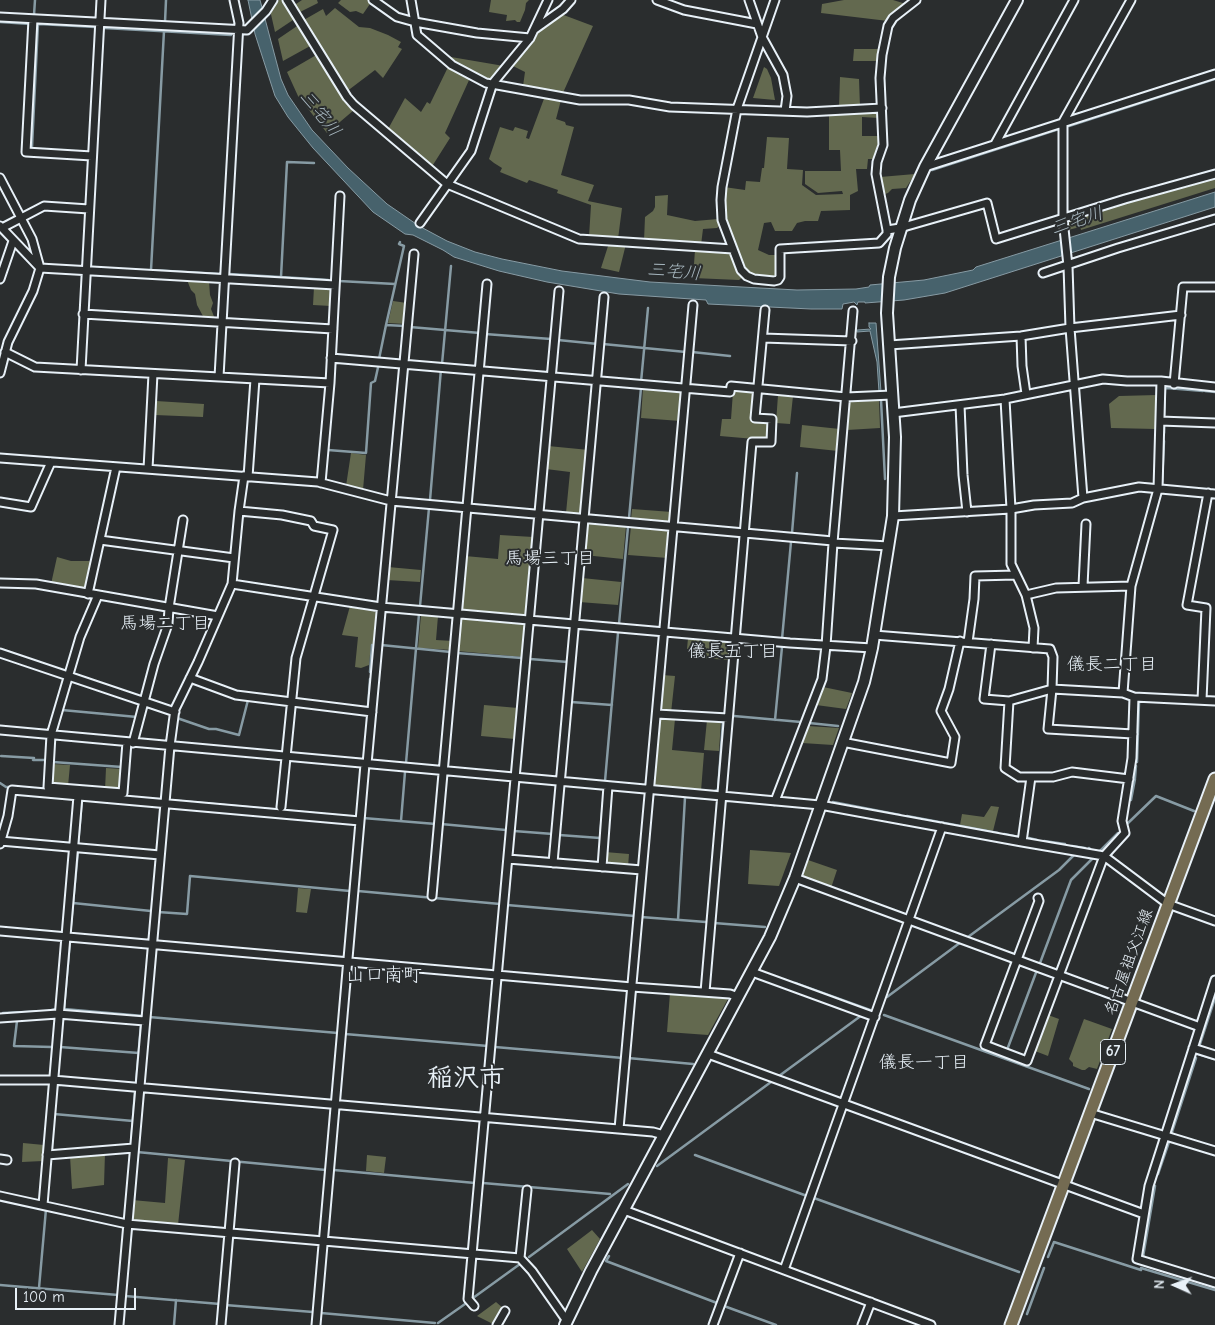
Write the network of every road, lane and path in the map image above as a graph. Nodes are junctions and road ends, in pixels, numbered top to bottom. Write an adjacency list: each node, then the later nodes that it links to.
1 (101, 0): 19 (street)
2 (234, 0): 21 (street)
3 (273, 0): 21 (street)
4 (287, 0): 36 (street)
5 (373, 0): 18 (street)
6 (411, 0): 18 (street)
7 (548, 0): 22 (street)
8 (571, 0): 22 (street)
9 (657, 0): 20 (street)
10 (749, 0): 20 (street)
11 (775, 0): 23 (street)
12 (916, 0): 27 (street)
13 (1017, 0): 33 (street)
14 (1074, 0): 31 (street)
15 (1131, 0): 30 (street)
16 (0, 17): 17 (street)
17 (33, 19): 19 (street); 32 (street)
18 (415, 22): 24 (street); 26 (street)
19 (100, 23): 21 (street); 32 (street)
20 (757, 24): 23 (street)
21 (238, 30): 53 (street)
22 (534, 30): 24 (street)
23 (762, 37): 28 (street); 29 (street)
24 (530, 38): 26 (street)
25 (1215, 74): 30 (street)
26 (493, 83): 28 (street); 36 (street)
27 (882, 108): 29 (street); 45 (street)
28 (737, 109): 29 (street); 47 (street)
29 (785, 111)
30 (1063, 122): 31 (street); 42 (street)
31 (995, 144): 33 (street)
32 (92, 156): 38 (street)
33 (925, 167): 44 (street)
34 (1215, 174): 42 (street)
35 (0, 178): 39 (street)
36 (447, 184): 41 (street); 47 (street)
37 (340, 196): 56 (street)
38 (89, 209): 39 (street); 51 (street)
39 (21, 218): 43 (street); 50 (street)
40 (1215, 218): 49 (street)
41 (420, 223)
42 (1063, 224): 44 (street); 49 (street)
43 (1, 227): 46 (street)
44 (900, 228): 45 (street); 71 (street)
45 (886, 230): 47 (street)
46 (13, 240): 50 (street); 54 (street)
47 (733, 250)
48 (414, 254): 74 (street)
49 (1068, 264): 52 (street); 66 (street)
50 (40, 268): 51 (street); 72 (street)
51 (86, 271): 53 (street); 63 (street)
52 (1043, 273)
53 (225, 278): 56 (street); 65 (street)
54 (0, 279)
55 (487, 284): 76 (street)
56 (335, 285): 67 (street)
57 (1215, 288): 64 (street)
58 (559, 291): 79 (street)
59 (604, 297): 82 (street)
60 (694, 304): 88 (street)
61 (765, 310): 69 (street)
62 (853, 311): 70 (street)
63 (83, 314): 65 (street); 75 (street)
64 (1181, 315): 66 (street); 85 (street)
65 (222, 322): 67 (street); 80 (street)
66 (1070, 328): 68 (street); 86 (street)
67 (333, 329): 73 (street)
68 (1021, 336): 71 (street); 90 (street)
69 (762, 338): 70 (street); 89 (street)
70 (852, 341): 92 (street)
71 (889, 345): 91 (street)
72 (5, 352): 75 (street); 77 (street)
73 (331, 358): 74 (street); 84 (street)
74 (404, 364): 76 (street); 107 (street)
75 (81, 370): 78 (street)
76 (479, 371): 79 (street); 109 (street)
77 (0, 373)
78 (153, 374): 80 (street); 101 (street)
79 (552, 377): 82 (street); 113 (street)
80 (219, 378): 81 (street)
81 (255, 379): 84 (street); 102 (street)
82 (597, 381): 88 (street); 115 (street)
83 (1161, 381): 85 (street); 86 (street); 96 (street)
84 (330, 384): 103 (street)
85 (1174, 384): 87 (street)
86 (1074, 385): 90 (street); 106 (street)
87 (1215, 387)
88 (686, 388): 89 (street); 118 (street)
89 (758, 389): 92 (street); 119 (street)
90 (1026, 394): 93 (street)
91 (892, 395): 92 (street); 95 (street)
92 (846, 397): 121 (street)
93 (1005, 398): 94 (street); 110 (street)
94 (960, 405): 95 (street); 112 (street)
95 (893, 413): 114 (street)
96 (1160, 421): 97 (street); 104 (street)
97 (1215, 423)
98 (0, 458): 99 (street)
99 (51, 462): 100 (street); 108 (street)
100 (116, 466): 101 (street); 120 (street)
101 (148, 469): 102 (street)
102 (246, 476): 103 (street); 111 (street)
103 (321, 483): 107 (street)
104 (1158, 489): 105 (street); 106 (street); 129 (street)
105 (1212, 493): 155 (street)
106 (1083, 498): 110 (street)
107 (391, 501): 109 (street); 134 (street)
108 (0, 502)
109 (467, 508): 113 (street); 136 (street)
110 (1012, 509): 112 (street); 125 (street)
111 (238, 511): 124 (street); 133 (street)
112 (967, 512): 114 (street)
113 (539, 514): 115 (street); 138 (street)
114 (893, 516): 122 (street)
115 (585, 519): 118 (street); 139 (street)
116 (183, 520): 123 (street)
117 (1086, 524): 128 (street)
118 (674, 527): 119 (street); 140 (street)
119 (744, 533): 121 (street); 142 (street)
120 (100, 540): 123 (street); 130 (street)
121 (833, 542): 122 (street); 146 (street)
122 (889, 546): 141 (street)
123 (179, 551): 124 (street); 135 (street)
124 (234, 558): 127 (street)
125 (1016, 575): 132 (street); 144 (street)
126 (0, 583): 130 (street)
127 (232, 584): 133 (street); 137 (street)
128 (1083, 586): 129 (street); 132 (street)
129 (1131, 586): 153 (street)
130 (88, 594): 131 (street)
131 (98, 595): 135 (street); 150 (street)
132 (1026, 595): 148 (street)
133 (314, 598): 134 (street); 159 (street)
134 (381, 607): 136 (street); 161 (street)
135 (168, 608): 137 (street); 158 (street)
136 (457, 614): 138 (street); 173 (street)
137 (218, 616): 151 (street)
138 (529, 620): 139 (street); 174 (street)
139 (575, 624): 140 (street); 178 (street)
140 (664, 632): 142 (street); 162 (street)
141 (874, 635): 143 (street); 147 (street)
142 (735, 638): 146 (street); 163 (street)
143 (960, 641): 144 (street); 169 (street)
144 (968, 642): 145 (street)
145 (991, 644): 148 (street); 156 (street)
146 (826, 646): 147 (street); 183 (street)
147 (872, 648): 169 (street)
148 (1033, 648): 152 (street)
149 (0, 653): 150 (street)
150 (69, 676): 158 (street); 166 (street)
151 (190, 678): 159 (street); 160 (street)
152 (1052, 689): 153 (street); 156 (street); 165 (street)
153 (1123, 693): 154 (street)
154 (1134, 697): 155 (street); 165 (street)
155 (1202, 700): 157 (street)
156 (1009, 701): 175 (street)
157 (1215, 701)
158 (144, 702): 160 (street); 168 (street)
159 (292, 702): 161 (street); 171 (street)
160 (175, 712): 170 (street)
161 (372, 712): 172 (street)
162 (656, 714): 163 (street); 180 (street)
163 (728, 718): 182 (street)
164 (0, 730): 166 (street); 167 (street)
165 (1133, 734): 176 (street)
166 (51, 735): 168 (street); 168 (street)
167 (0, 740)
168 (130, 742): 170 (street)
169 (842, 742): 185 (street)
170 (170, 746): 171 (street); 184 (street)
171 (286, 757): 172 (street); 186 (street)
172 (366, 764): 173 (street); 187 (street)
173 (443, 771): 174 (street); 199 (street)
174 (516, 777): 178 (street); 194 (street)
175 (1031, 777): 176 (street); 190 (street)
176 (1129, 779): 193 (street)
177 (1215, 779): 201 (main road, 名古屋祖父江線 / 67)
178 (561, 781): 179 (street); 195 (street)
179 (608, 786): 180 (street); 196 (street)
180 (650, 789): 182 (street); 197 (street)
181 (78, 796): 184 (street); 189 (street); 191 (street)
182 (722, 796): 183 (street); 214 (street)
183 (775, 801): 185 (street)
184 (165, 804): 187 (street); 192 (street)
185 (820, 805): 188 (street); 198 (street)
186 (281, 807)
187 (360, 821): 208 (street)
188 (942, 828): 190 (street); 202 (street)
189 (0, 842): 191 (street)
190 (1022, 842): 193 (street)
191 (74, 848): 192 (street); 205 (street)
192 (160, 855): 206 (street)
193 (1104, 856): 201 (street); 210 (street)
194 (508, 859): 195 (street); 211 (street)
195 (553, 863): 196 (street)
196 (602, 867): 197 (street)
197 (642, 870): 213 (street)
198 (795, 878): 202 (street); 209 (street)
199 (432, 896)
200 (1038, 898): 207 (street)
201 (1168, 904): 203 (street); 216 (main road, 名古屋祖父江線 / 67)
202 (910, 920): 207 (street); 218 (street)
203 (1215, 921)
204 (0, 930): 205 (street)
205 (66, 936): 206 (street); 217 (street)
206 (152, 945): 208 (street); 220 (street)
207 (1017, 959): 210 (street); 210 (street)
208 (348, 962): 211 (street); 229 (street)
209 (752, 972): 215 (street); 218 (street)
210 (1059, 974): 216 (street)
211 (498, 975): 213 (street); 231 (street)
212 (1215, 980): 221 (street)
213 (632, 987): 214 (street); 232 (street)
214 (705, 992): 215 (street)
215 (738, 997): 223 (street)
216 (1132, 1001): 221 (street); 230 (main road, 名古屋祖父江線 / 67)
217 (58, 1014): 219 (street); 220 (street); 226 (street)
218 (875, 1017): 228 (street)
219 (0, 1018)
220 (146, 1022): 227 (street)
221 (1200, 1026): 222 (street)
222 (1193, 1048): 224 (street); 234 (street)
223 (708, 1054): 228 (street); 233 (street)
224 (1215, 1055)
225 (0, 1080): 226 (street)
226 (53, 1080): 227 (street); 237 (street)
227 (140, 1088): 229 (street); 235 (street)
228 (844, 1103): 239 (street); 251 (street)
229 (335, 1105): 231 (street); 247 (street)
230 (1090, 1113): 234 (street); 239 (main road, 名古屋祖父江線 / 67)
231 (485, 1118): 232 (street); 249 (street)
232 (619, 1130): 233 (street)
233 (664, 1135): 243 (street)
234 (1165, 1136): 236 (street); 244 (street)
235 (134, 1148): 237 (street); 245 (street)
236 (1215, 1150)
237 (47, 1155): 242 (street)
238 (235, 1163): 246 (street)
239 (1064, 1183): 244 (street); 264 (main road, 名古屋祖父江線 / 67)
240 (527, 1190): 250 (street)
241 (0, 1196): 242 (street)
242 (43, 1205): 245 (street)
243 (624, 1210): 248 (street); 256 (street)
244 (1144, 1214): 252 (street)
245 (128, 1224): 246 (street); 257 (street)
246 (229, 1232): 247 (street); 258 (street)
247 (323, 1241): 249 (street); 259 (street)
248 (740, 1253): 251 (street); 261 (street)
249 (473, 1254): 250 (street); 254 (street)
250 (520, 1258): 256 (street)
251 (784, 1270): 253 (street)
252 (1215, 1283)
253 (871, 1302): 262 (street); 263 (street)
254 (474, 1306)
255 (505, 1311): 260 (street)
256 (568, 1323)
257 (118, 1325)
258 (221, 1325)
259 (316, 1325)
260 (497, 1325)
261 (713, 1325)
262 (862, 1325)
263 (931, 1325)
264 (1011, 1325)

